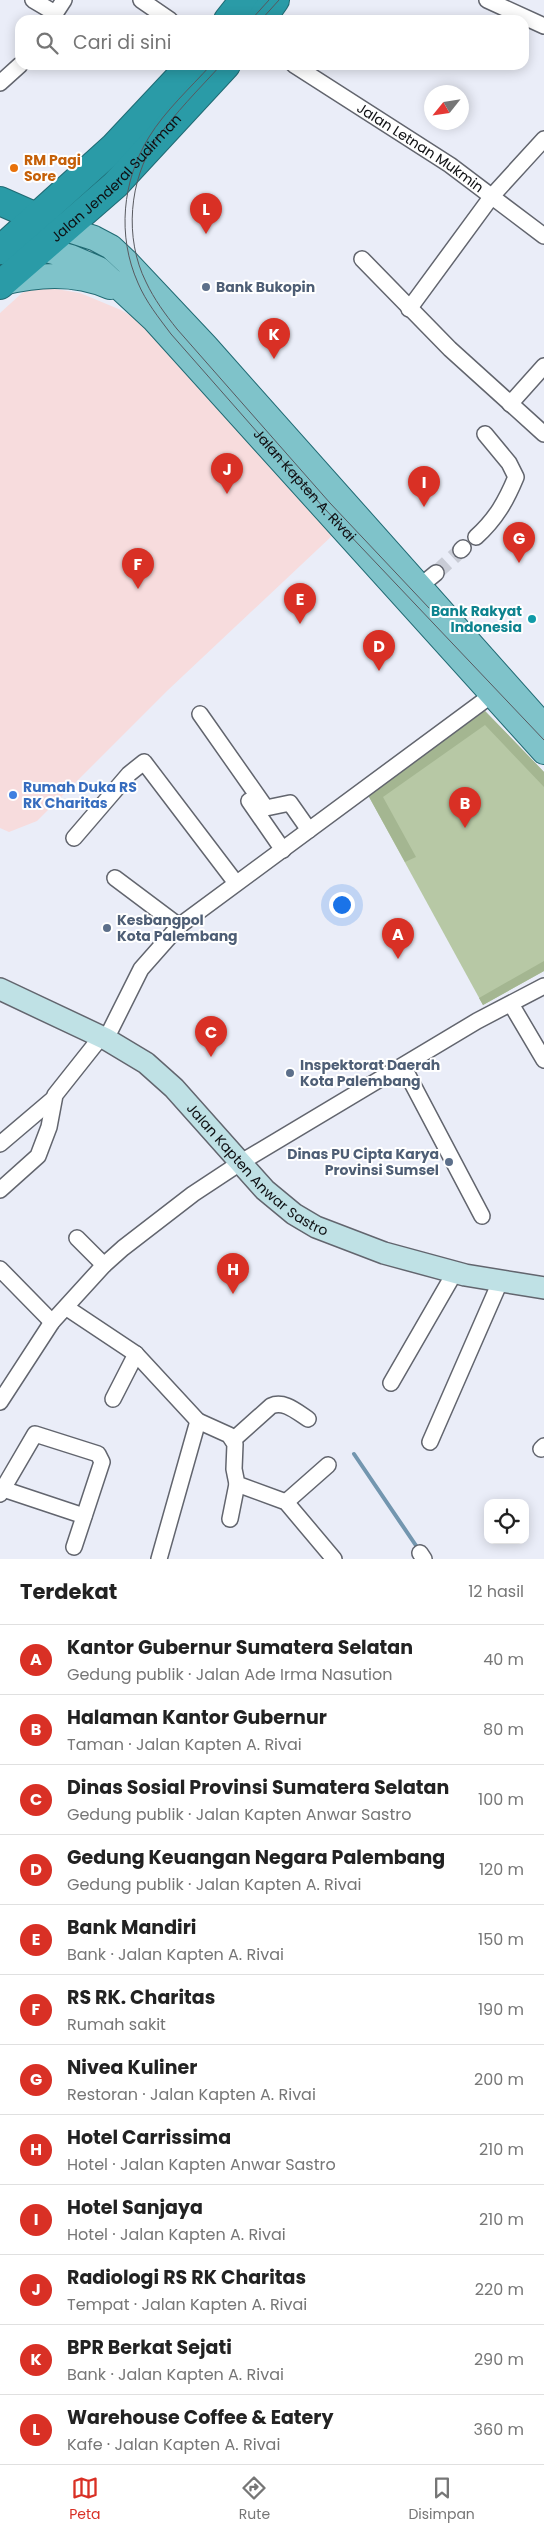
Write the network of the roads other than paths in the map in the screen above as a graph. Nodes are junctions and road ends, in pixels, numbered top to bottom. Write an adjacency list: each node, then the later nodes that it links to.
1 (33, 0): 7 (street)
2 (64, 0): 8 (street)
3 (141, 0): 9 (street)
4 (244, 0): 10 (highway)
5 (275, 0): 11 (highway)
6 (487, 0): 12 (street)
7 (52, 15)
8 (54, 15)
9 (163, 15)
10 (232, 15)
11 (264, 15)
12 (520, 15)
13 (529, 19): 14 (street)
14 (544, 26)
15 (15, 70): 19 (street)
16 (186, 70): 23 (highway, Jalan Jenderal Sudirman)
17 (221, 70): 24 (highway, Jalan Jenderal Sudirman)
18 (302, 70): 21 (street, Jalan Letnan Mukmin)
19 (0, 83)
20 (544, 139): 21 (street)
21 (492, 196): 25 (street, Jalan Letnan Mukmin); 31 (street)
22 (0, 201): 23 (highway)
23 (36, 217): 24 (highway); 26 (highway, Jalan Jenderal Sudirman)
24 (66, 229): 27 (highway, Jalan Jenderal Sudirman); 39 (main road, Jalan Kapten A. Rivai)
25 (544, 236)
26 (6, 238): 27 (highway)
27 (43, 249): 29 (highway, Jalan Jenderal Sudirman); 30 (main road, Jalan Kapten A. Rivai)
28 (362, 259): 31 (street)
29 (1, 284): 30 (main road)
30 (128, 294): 37 (main road, Jalan Kapten A. Rivai)
31 (409, 309): 33 (street)
32 (544, 366): 33 (street)
33 (510, 404): 35 (street)
34 (485, 434): 36 (street)
35 (544, 434)
36 (476, 537)
37 (493, 694): 41 (main road, Jalan Kapten A. Rivai); 42 (street)
38 (200, 714): 42 (street)
39 (544, 726)
40 (208, 742): 44 (street)
41 (544, 752)
42 (309, 830): 44 (street)
43 (74, 838): 46 (street)
44 (283, 850): 46 (street)
45 (115, 878): 47 (street)
46 (236, 883): 47 (street)
47 (179, 926): 51 (street)
48 (544, 986): 50 (street)
49 (0, 989): 51 (street, Jalan Kapten Anwar Sastro)
50 (511, 1004): 52 (street); 53 (street)
51 (104, 1038): 54 (street); 56 (street, Jalan Kapten Anwar Sastro)
52 (544, 1060)
53 (403, 1066): 56 (street); 58 (street)
54 (53, 1099): 55 (street); 57 (street)
55 (0, 1144)
56 (240, 1163): 60 (street); 62 (street, Jalan Kapten Anwar Sastro)
57 (0, 1190)
58 (482, 1216)
59 (77, 1238): 60 (street)
60 (104, 1265): 65 (street)
61 (0, 1269): 66 (street)
62 (455, 1272): 63 (street, Jalan Kapten Anwar Sastro); 68 (street)
63 (500, 1282): 64 (street, Jalan Kapten Anwar Sastro); 74 (street)
64 (544, 1288)
65 (67, 1308): 66 (street); 67 (street)
66 (52, 1322): 70 (street)
67 (136, 1354): 69 (street); 72 (street)
68 (391, 1383)
69 (113, 1399)
70 (0, 1402)
71 (308, 1419): 73 (street)
72 (198, 1420): 73 (street); 83 (street)
73 (233, 1440): 77 (street)
74 (430, 1442)
75 (328, 1466): 79 (street)
76 (6, 1471): 78 (street); 80 (street)
77 (237, 1484): 79 (street); 81 (street)
78 (1, 1491): 80 (street)
79 (286, 1502): 84 (street)
80 (84, 1516): 82 (street)
81 (230, 1520)
82 (74, 1547)
83 (159, 1559)
84 (334, 1559)

